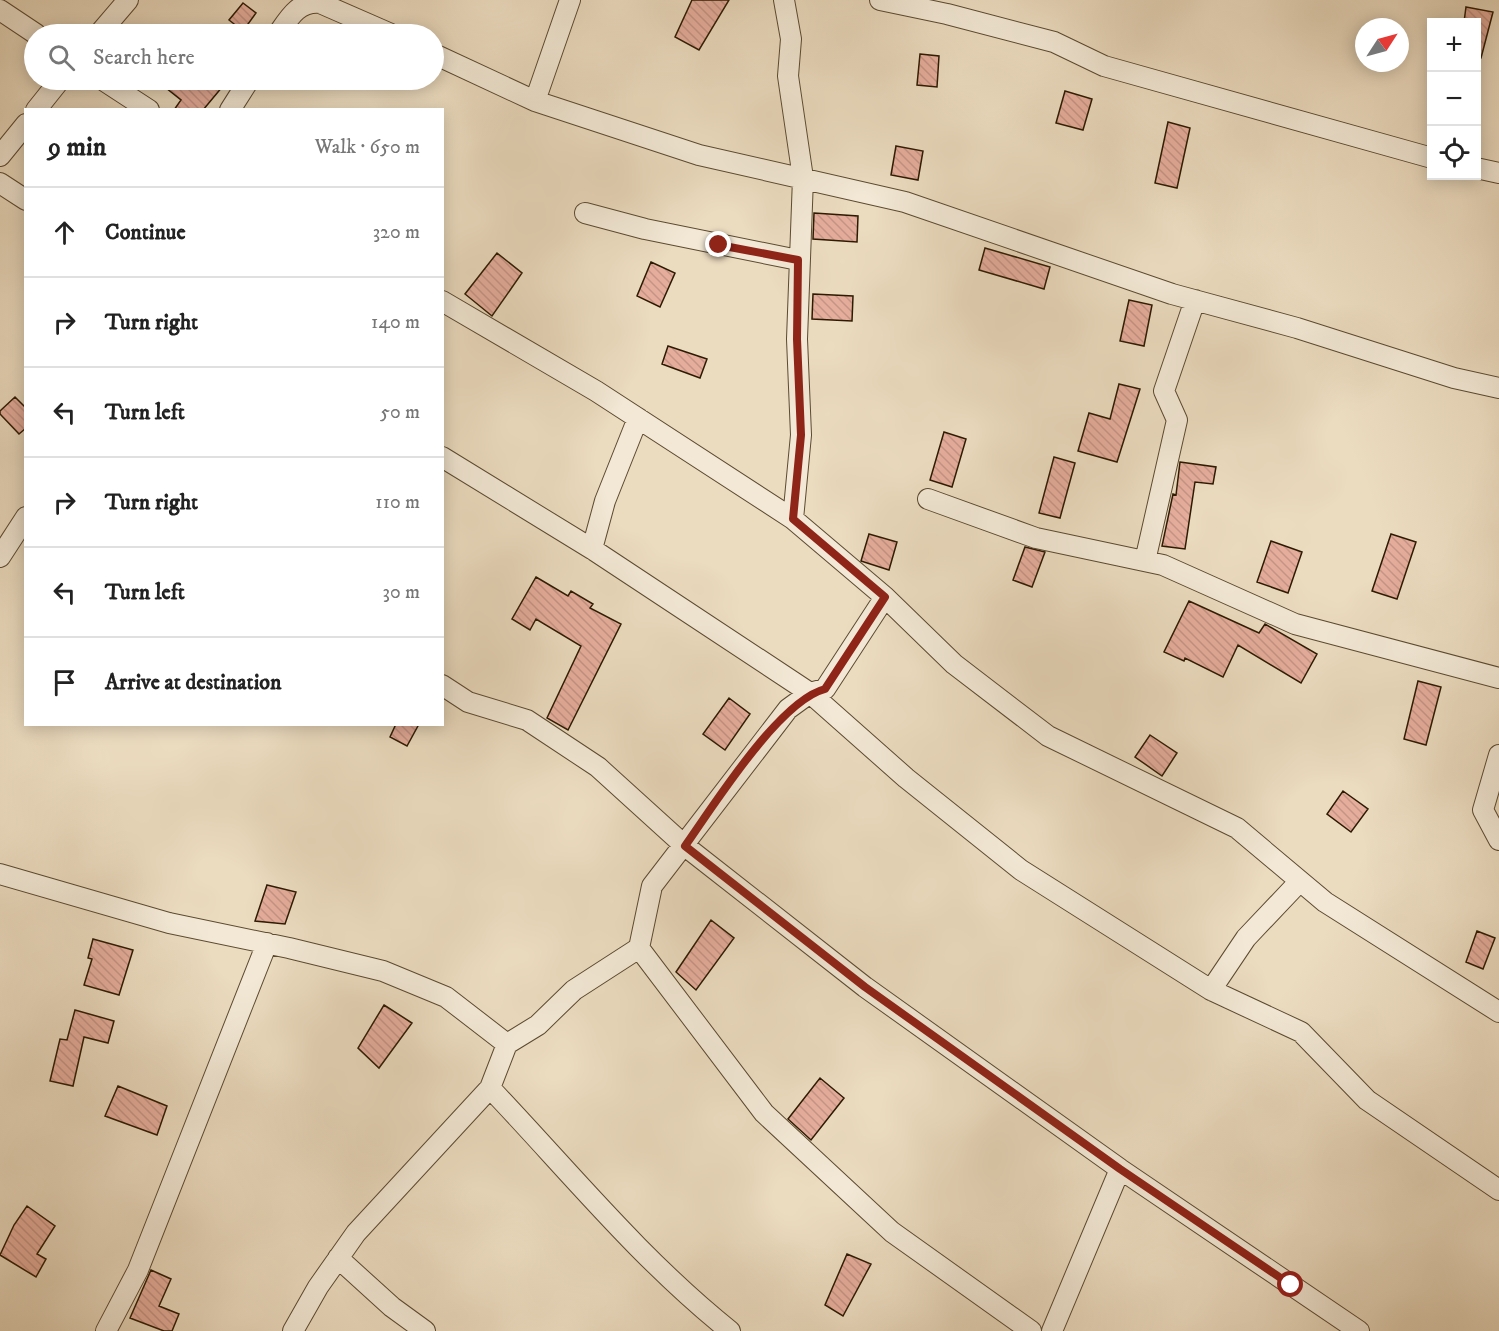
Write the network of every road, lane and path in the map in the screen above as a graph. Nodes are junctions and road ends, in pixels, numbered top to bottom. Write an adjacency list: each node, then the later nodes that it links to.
1 (128, 0): 6 (street)
2 (570, 0): 14 (street)
3 (784, 0): 23 (street)
4 (880, 0): 20 (street)
5 (0, 10): 9 (street)
6 (108, 24)
7 (285, 24): 8 (street)
8 (368, 24)
9 (24, 26)
10 (444, 59): 14 (street)
11 (52, 90): 15 (street)
12 (118, 90): 16 (street)
13 (243, 90): 17 (street)
14 (535, 101): 23 (street)
15 (38, 108)
16 (146, 108)
17 (231, 108)
18 (24, 126): 19 (street)
19 (0, 156)
20 (1427, 157)
21 (1481, 169): 22 (street)
22 (1499, 173)
23 (803, 178): 27 (street); 28 (street)
24 (0, 183): 25 (street)
25 (24, 199)
26 (585, 213): 27 (street)
27 (798, 260): 34 (street)
28 (1195, 300): 30 (street); 38 (street)
29 (444, 302): 31 (street)
30 (1499, 388)
31 (638, 418): 34 (street); 36 (street)
32 (444, 458): 36 (street)
33 (928, 500): 38 (street)
34 (793, 519): 39 (street)
35 (24, 521): 37 (street)
36 (592, 549): 42 (street)
37 (0, 557)
38 (1145, 561): 40 (street)
39 (885, 597): 42 (street); 47 (street)
40 (1499, 678)
41 (444, 686): 45 (street)
42 (810, 693): 45 (street); 50 (street)
43 (1499, 755): 44 (street)
44 (1499, 840)
45 (685, 846): 49 (street); 54 (street)
46 (0, 874): 48 (street)
47 (1300, 881): 50 (street); 51 (street)
48 (267, 943): 52 (street); 57 (street)
49 (639, 948): 52 (street); 61 (street)
50 (1211, 990): 55 (street)
51 (1499, 1012)
52 (507, 1044): 53 (street)
53 (490, 1088): 56 (street); 60 (street)
54 (1120, 1169): 62 (street); 63 (street)
55 (1499, 1190)
56 (338, 1258): 58 (street); 59 (street)
57 (106, 1331)
58 (293, 1331)
59 (425, 1331)
60 (730, 1331)
61 (1030, 1331)
62 (1052, 1331)
63 (1359, 1331)

